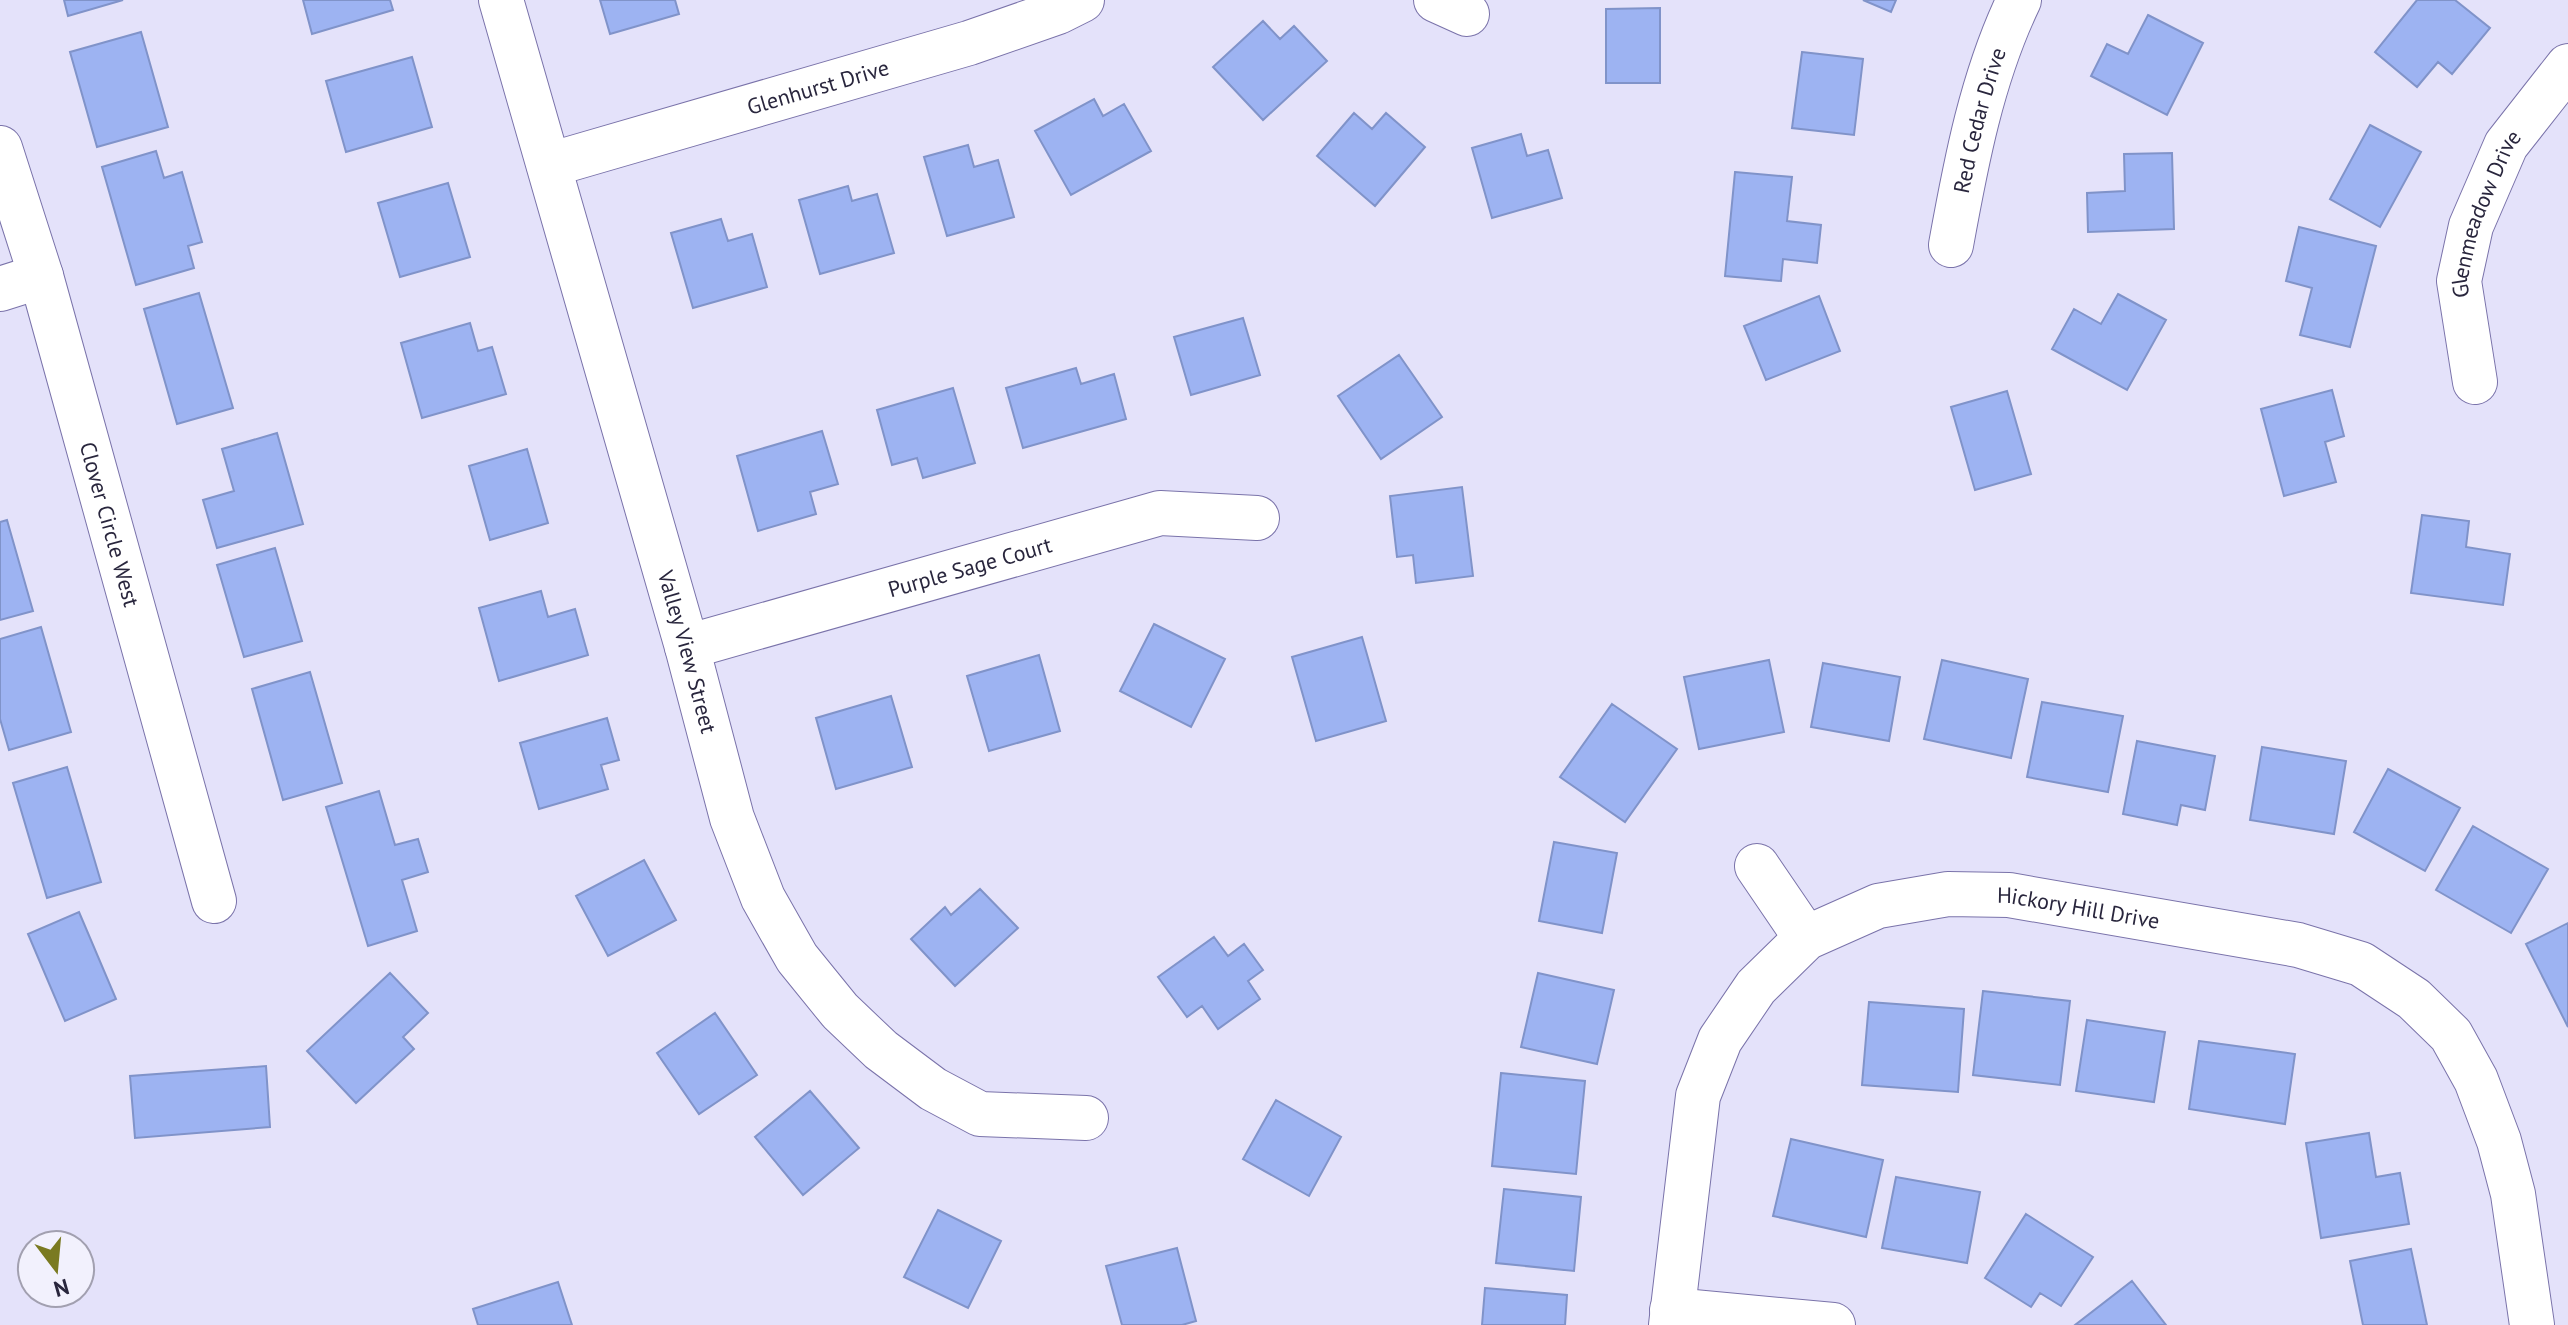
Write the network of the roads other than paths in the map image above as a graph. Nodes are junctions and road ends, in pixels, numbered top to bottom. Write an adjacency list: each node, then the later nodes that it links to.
1 (501, 0): 6 (street, Valley View Street)
2 (1082, 0): 6 (street, Glenhurst Drive)
3 (2019, 0): 7 (street, Red Cedar Drive)
4 (2568, 66): 10 (street, Glenmeadow Drive)
5 (0, 148): 8 (street, Clover Circle West)
6 (549, 165): 12 (street, Valley View Street)
7 (1951, 245)
8 (41, 276): 9 (street); 14 (street, Clover Circle West)
9 (0, 289)
10 (2475, 382)
11 (1257, 518): 12 (street, Purple Sage Court)
12 (687, 647): 16 (street, Valley View Street)
13 (1757, 866): 15 (street)
14 (214, 901)
15 (1806, 938): 17 (street, Hickory Hill Drive); 19 (street, Hickory Hill Drive)
16 (1086, 1118)
17 (1672, 1318): 18 (street)
18 (1833, 1325)
19 (2532, 1325)

